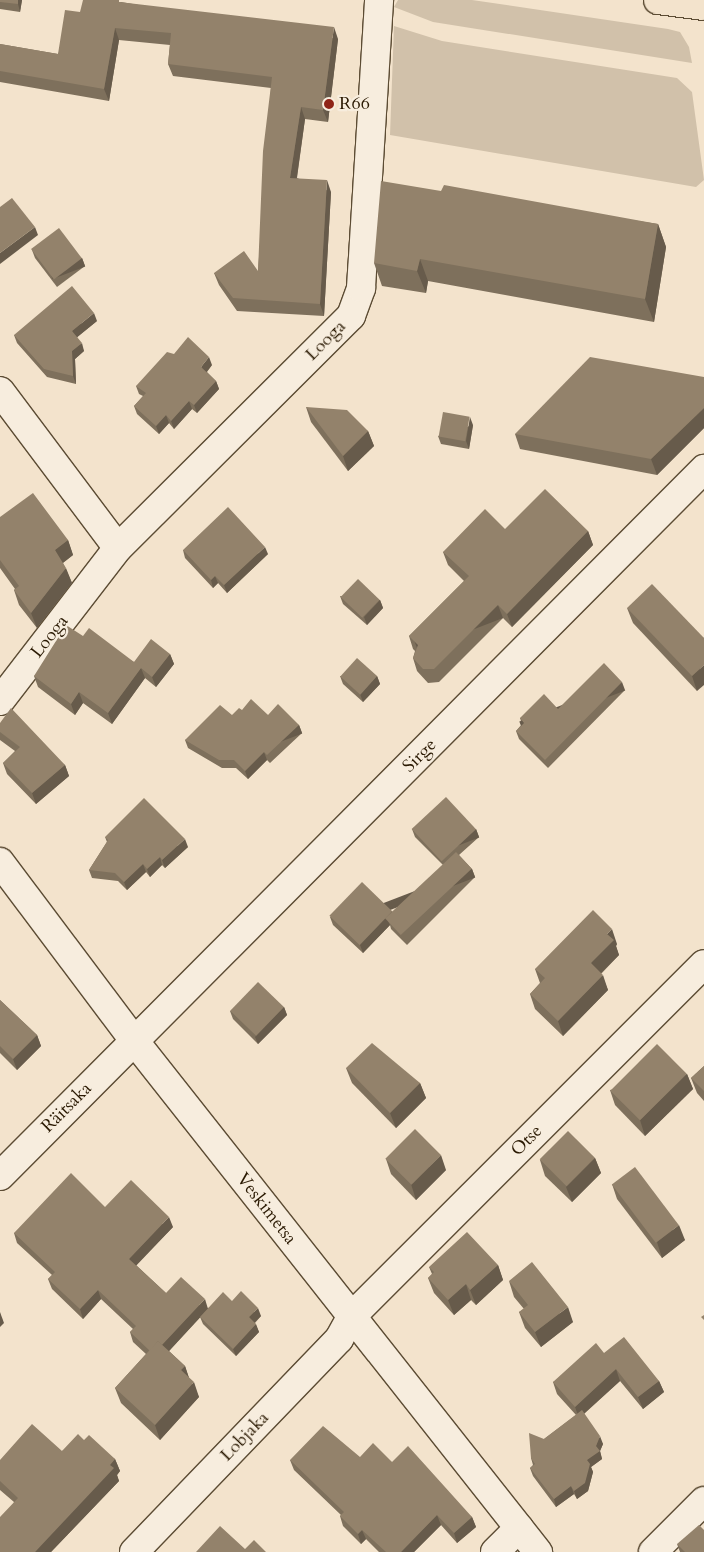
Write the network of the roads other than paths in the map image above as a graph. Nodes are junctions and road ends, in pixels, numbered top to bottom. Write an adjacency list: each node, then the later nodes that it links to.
1 (379, 0): 6 (street, Looga)
2 (658, 0): 3 (main road)
3 (704, 6)
4 (0, 391): 6 (street)
5 (704, 469): 10 (street, Sirge)
6 (118, 548): 7 (street, Looga)
7 (0, 701)
8 (0, 862): 10 (street, Veskimetsa)
9 (704, 964): 12 (street, Otse)
10 (136, 1042): 11 (street, Räitsaka); 12 (street, Veskimetsa)
11 (0, 1176)
12 (351, 1318): 14 (street, Veskimetsa); 15 (street, Lobjaka)
13 (704, 1501): 18 (street)
14 (519, 1528): 16 (street); 17 (street, Veskimetsa)
15 (134, 1552)
16 (495, 1552)
17 (538, 1552)
18 (652, 1552)

